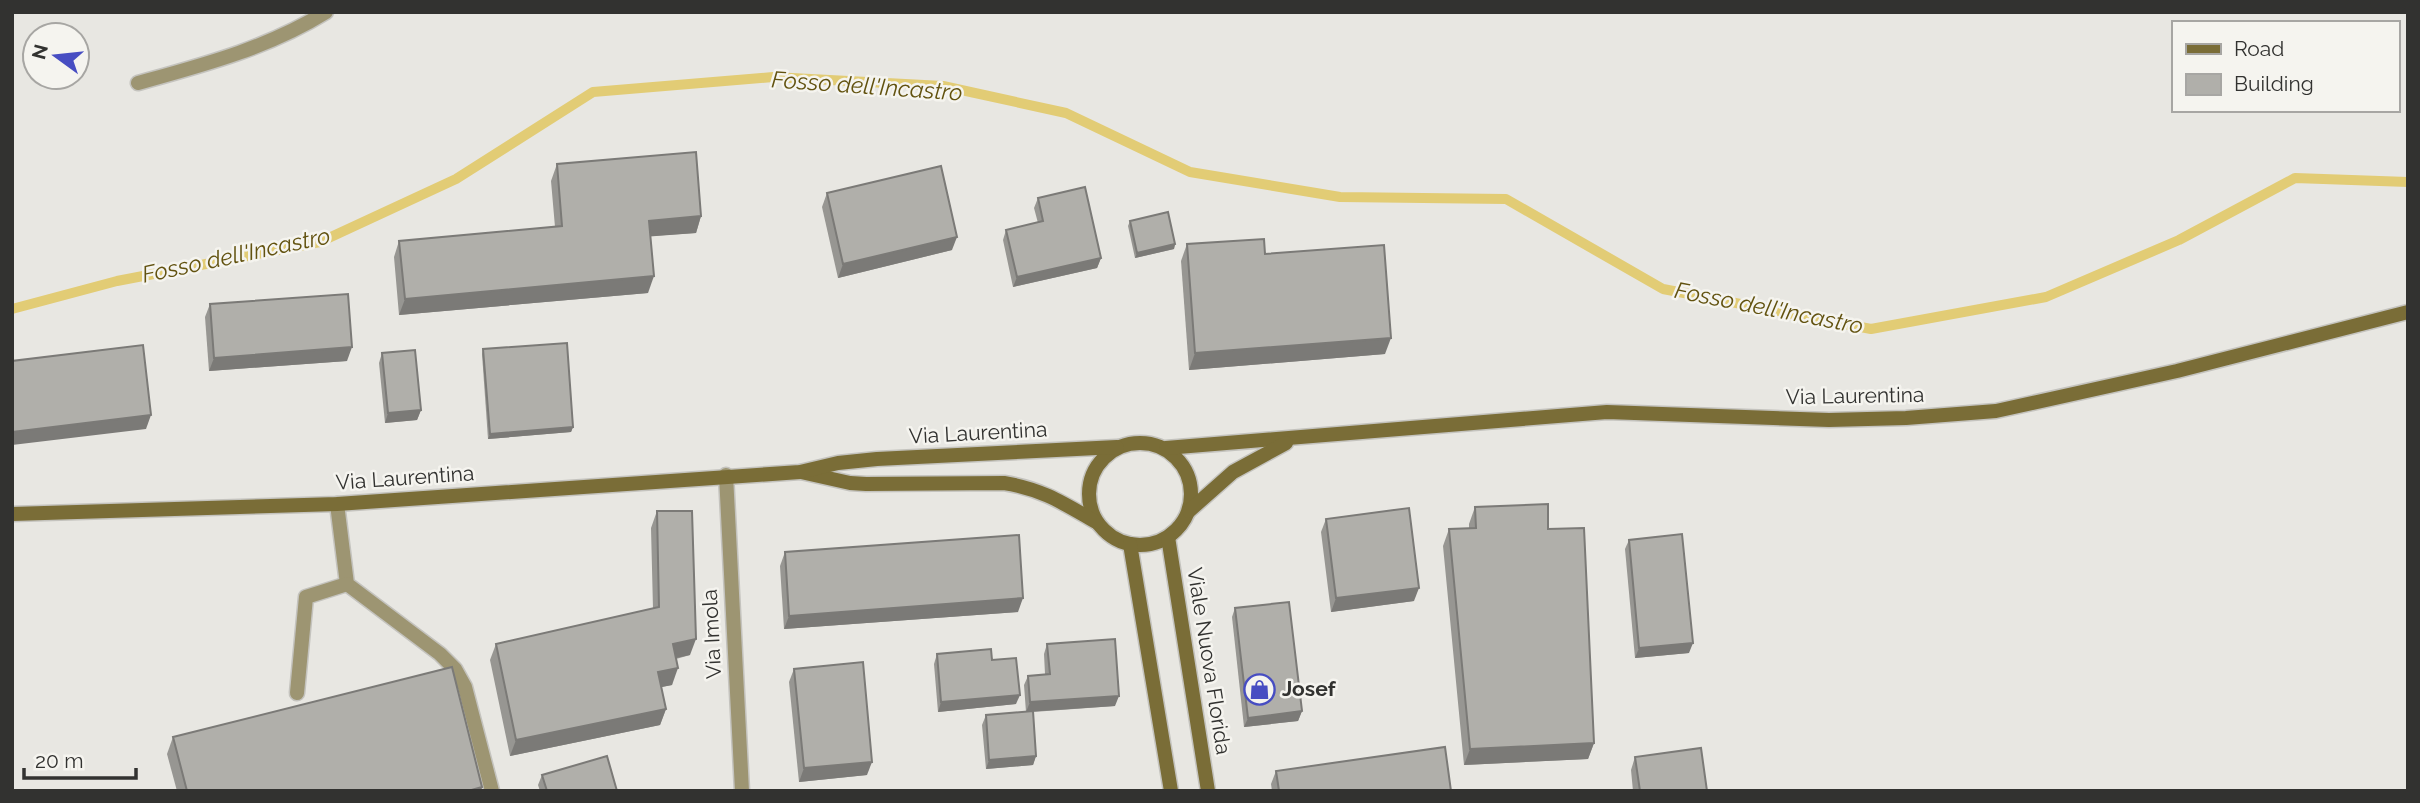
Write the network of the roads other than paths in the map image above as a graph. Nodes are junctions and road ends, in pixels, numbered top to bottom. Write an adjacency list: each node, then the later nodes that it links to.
1 (326, 12): 2 (street)
2 (138, 83)
3 (2408, 312): 4 (main road, Via Laurentina)
4 (1293, 439): 6 (main road, Via Laurentina); 10 (main road, Via Laurentina)
5 (1117, 447): 6 (main road); 7 (main road, Via Laurentina); 12 (main road)
6 (1166, 449): 10 (main road)
7 (800, 472): 8 (main road, Via Laurentina); 12 (main road, Via Laurentina)
8 (726, 475): 9 (main road, Via Laurentina); 18 (street, Via Imola)
9 (337, 504): 11 (main road, Via Laurentina); 15 (street)
10 (1188, 512): 13 (main road)
11 (12, 514)
12 (1096, 522): 14 (main road)
13 (1168, 537): 14 (main road); 20 (main road, Viale Nuova Florida)
14 (1130, 544): 19 (main road)
15 (347, 584): 16 (street); 17 (street)
16 (298, 693)
17 (492, 791)
18 (742, 791)
19 (1171, 791)
20 (1208, 791)

